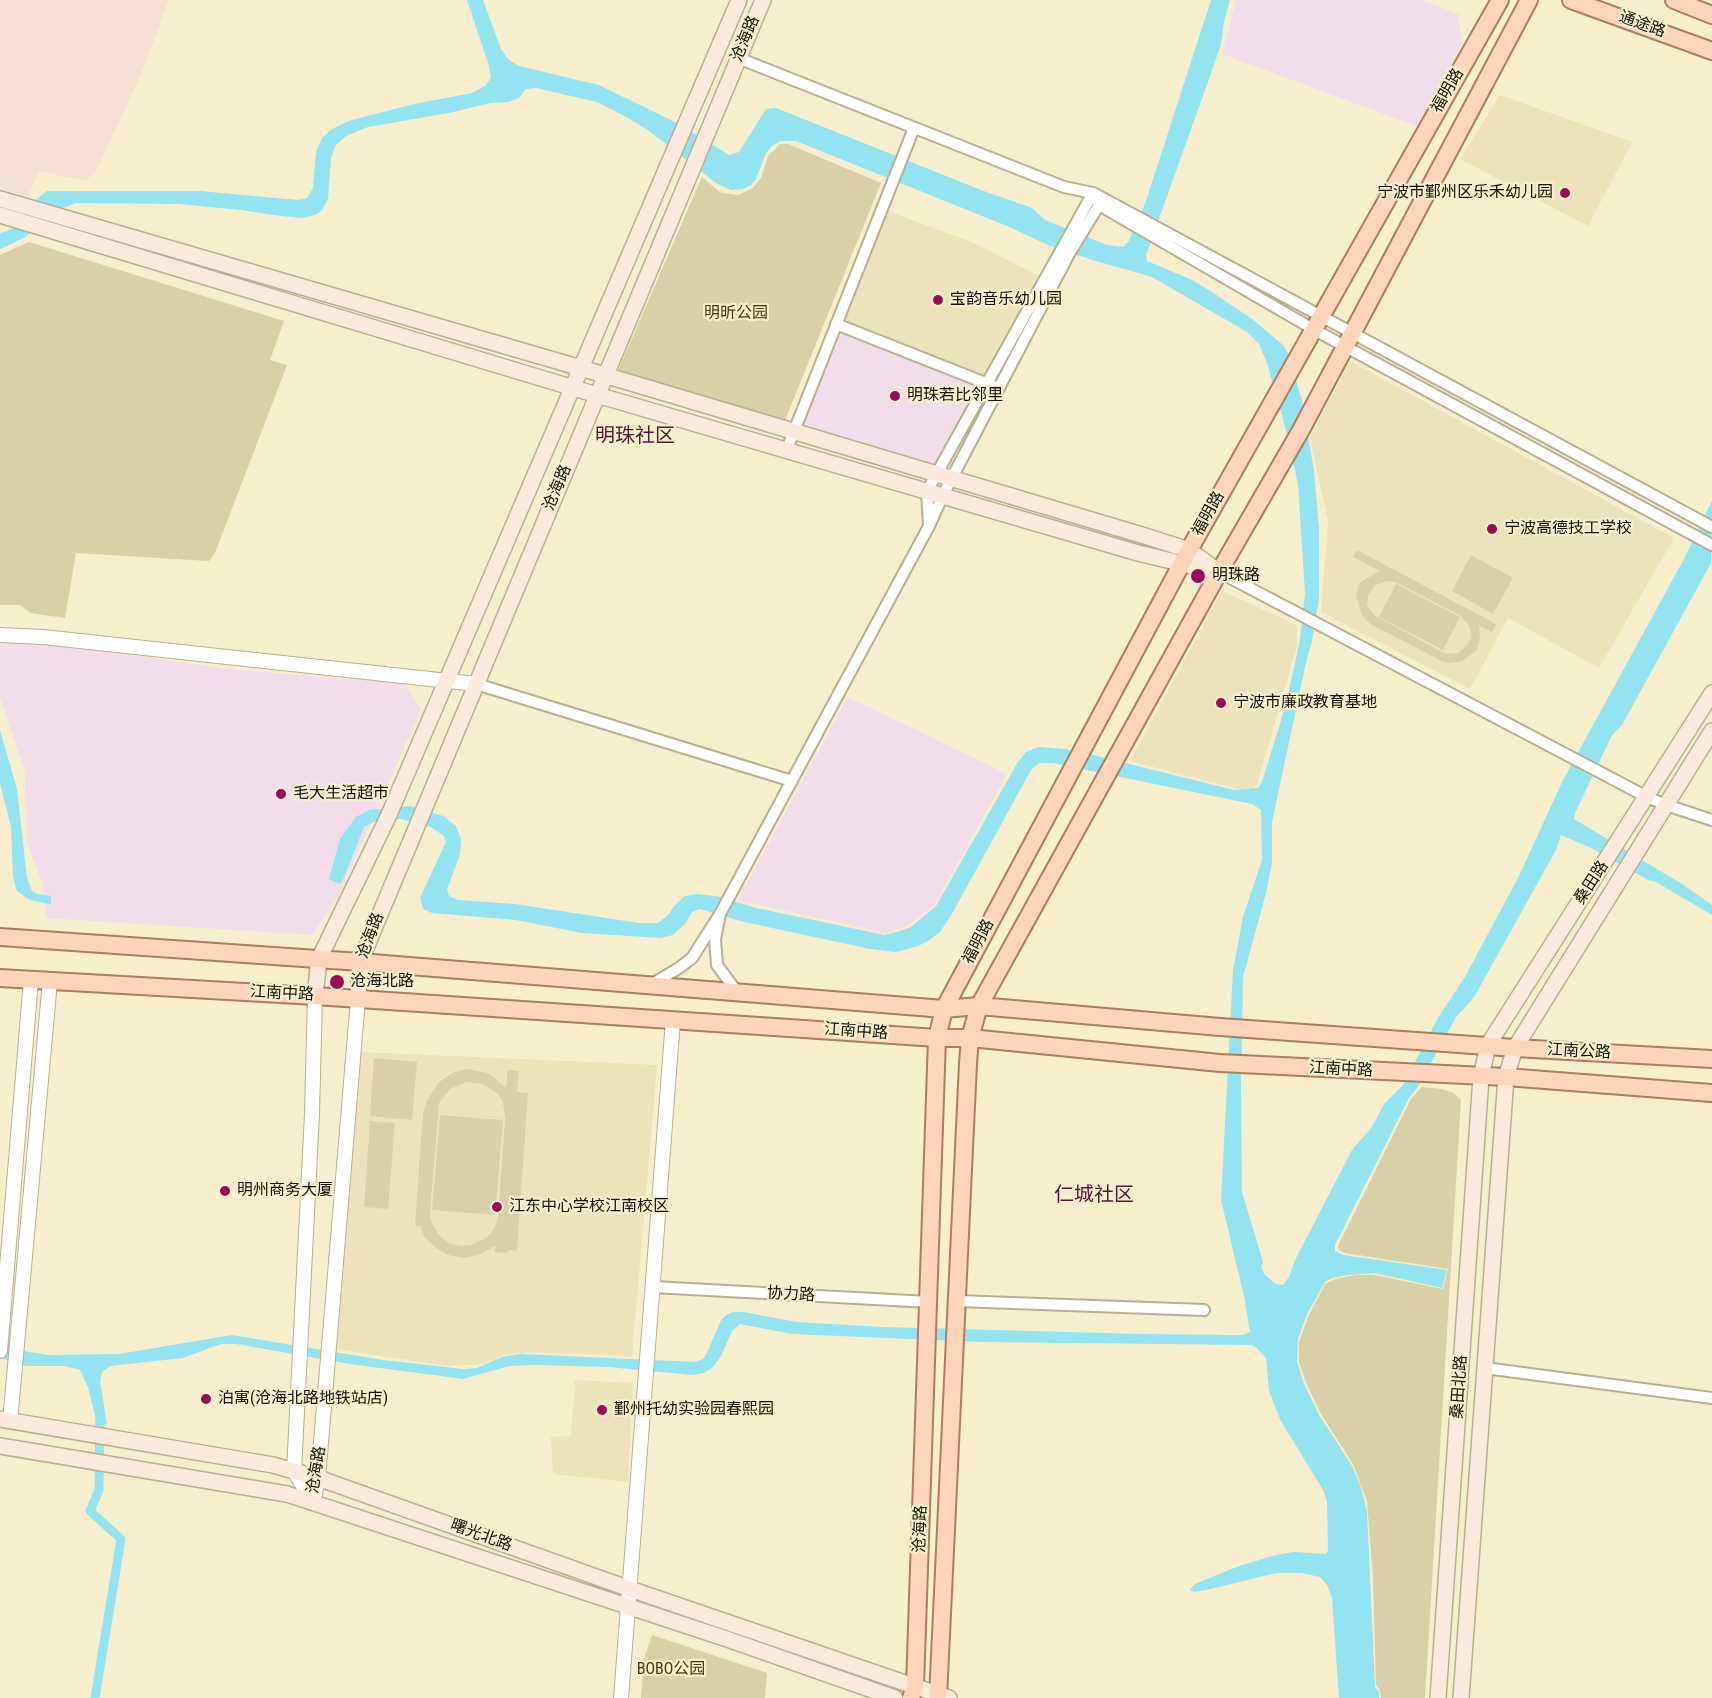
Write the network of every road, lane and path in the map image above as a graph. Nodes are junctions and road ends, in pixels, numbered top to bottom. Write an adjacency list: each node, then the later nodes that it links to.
1 (739, 0): 21 (main road, 沧海路)
2 (762, 0): 9 (main road, 沧海路)
3 (1500, 0): 18 (main road, 福明路)
4 (1529, 0): 20 (main road, 福明路)
5 (1571, 0): 8 (main road, 通途路)
6 (1674, 0): 7 (main road, 通途路)
7 (1712, 15)
8 (1712, 51)
9 (738, 58): 10 (street); 22 (main road, 沧海路)
10 (915, 128): 11 (street); 19 (street)
11 (1093, 193): 13 (street); 15 (street); 16 (street)
12 (0, 199): 21 (main road)
13 (1099, 205): 15 (street); 16 (street)
14 (0, 215): 24 (main road)
15 (1083, 219): 17 (street)
16 (1132, 219): 18 (street)
17 (1065, 252): 23 (street); 25 (street)
18 (1316, 323): 20 (street); 36 (main road, 福明路)
19 (836, 324): 23 (street); 27 (street)
20 (1349, 341): 34 (street); 35 (street); 37 (main road, 福明路)
21 (581, 368): 22 (main road); 24 (main road, 沧海路)
22 (605, 376): 26 (main road, 沧海路); 27 (main road)
23 (986, 383): 25 (street); 29 (street)
24 (573, 388): 26 (main road); 39 (main road, 沧海路)
25 (999, 388): 30 (street)
26 (597, 395): 28 (main road); 40 (main road, 沧海路)
27 (793, 432): 28 (street); 29 (main road)
28 (787, 449): 31 (main road)
29 (936, 474): 30 (main road); 31 (street)
30 (952, 479): 32 (street); 36 (main road)
31 (927, 490): 32 (main road); 33 (street)
32 (943, 495): 33 (street); 36 (main road)
33 (929, 526): 43 (street)
34 (1712, 527)
35 (1712, 544)
36 (1185, 557): 37 (main road); 59 (main road, 福明路)
37 (1219, 572): 44 (street); 58 (main road, 福明路)
38 (0, 635): 39 (street)
39 (447, 680): 40 (street); 49 (main road, 沧海路)
40 (476, 684): 43 (street); 50 (main road, 沧海路)
41 (1712, 693): 44 (main road, 桑田路)
42 (1712, 731): 45 (main road, 桑田路)
43 (792, 781): 47 (street)
44 (1647, 797): 45 (street); 64 (main road, 桑田路)
45 (1666, 805): 46 (street); 65 (main road, 桑田路)
46 (1712, 820)
47 (720, 914): 54 (street); 55 (street)
48 (0, 937): 49 (main road, 江南中路)
49 (319, 958): 50 (main road, 江南中路); 56 (main road, 沧海路)
50 (360, 962): 54 (main road, 江南中路); 57 (main road, 沧海路)
51 (0, 978): 52 (main road, 江南中路)
52 (31, 980): 53 (main road, 江南中路); 74 (street)
53 (50, 981): 56 (main road, 江南中路); 77 (street)
54 (650, 985): 55 (main road, 江南中路)
55 (737, 992): 59 (main road, 江南中路)
56 (315, 996): 57 (main road, 江南中路); 79 (street, 沧海路)
57 (358, 999): 60 (main road, 江南中路); 80 (street, 沧海路)
58 (979, 1006): 59 (main road, 江南中路); 62 (main road, 福明路); 63 (main road, 江南中路)
59 (944, 1009): 61 (main road, 福明路)
60 (673, 1020): 61 (main road, 江南中路); 70 (street)
61 (937, 1038): 62 (main road, 江南中路); 72 (main road, 福明路)
62 (970, 1038): 67 (main road, 江南中路); 71 (main road, 福明路)
63 (1446, 1042): 64 (main road, 江南公路)
64 (1488, 1045): 65 (main road, 江南公路); 67 (main road, 桑田路)
65 (1515, 1048): 66 (main road, 江南公路); 68 (main road, 桑田路)
66 (1712, 1059)
67 (1481, 1077): 68 (main road, 江南中路); 85 (main road, 桑田北路)
68 (1506, 1077): 69 (main road, 江南中路); 75 (main road, 桑田北路)
69 (1712, 1093)
70 (653, 1287): 72 (street, 协力路); 82 (street)
71 (957, 1301): 73 (street); 87 (main road, 福明路)
72 (929, 1302): 84 (main road, 沧海路)
73 (1204, 1310)
74 (0, 1351)
75 (1485, 1368): 76 (street); 86 (main road, 桑田北路)
76 (1712, 1398)
77 (5, 1420): 79 (main road, 曙光北路)
78 (0, 1446): 81 (main road, 曙光北路)
79 (294, 1471): 80 (main road, 曙光北路); 81 (street, 沧海路)
80 (318, 1478): 81 (street, 沧海路); 82 (main road, 曙光北路)
81 (313, 1502): 83 (main road, 曙光北路)
82 (630, 1589): 83 (street); 84 (main road, 曙光北路)
83 (628, 1607): 88 (street); 89 (main road, 曙光北路)
84 (913, 1692): 87 (main road, 曙光北路)
85 (1438, 1695)
86 (1462, 1695)
87 (942, 1697)
88 (621, 1698)
89 (895, 1698)

